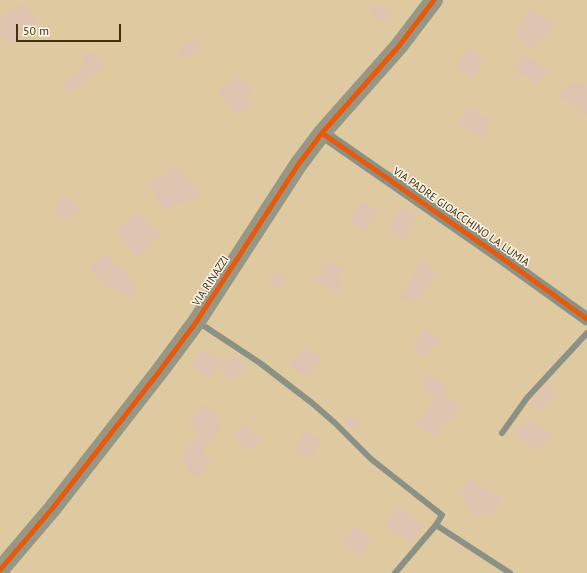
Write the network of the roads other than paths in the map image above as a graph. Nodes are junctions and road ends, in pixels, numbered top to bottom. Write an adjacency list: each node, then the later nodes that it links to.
1 (434, 0): 2 (street, VIA RINAZZI)
2 (322, 133): 3 (street, VIA PADRE GIOACCHINO LA LUMIA); 4 (street, VIA RINAZZI)
3 (587, 319)
4 (197, 321): 7 (lane); 8 (street, VIA RINAZZI)
5 (587, 333): 6 (lane)
6 (502, 433)
7 (436, 525): 9 (lane); 10 (lane)
8 (0, 570)
9 (395, 573)
10 (510, 573)

